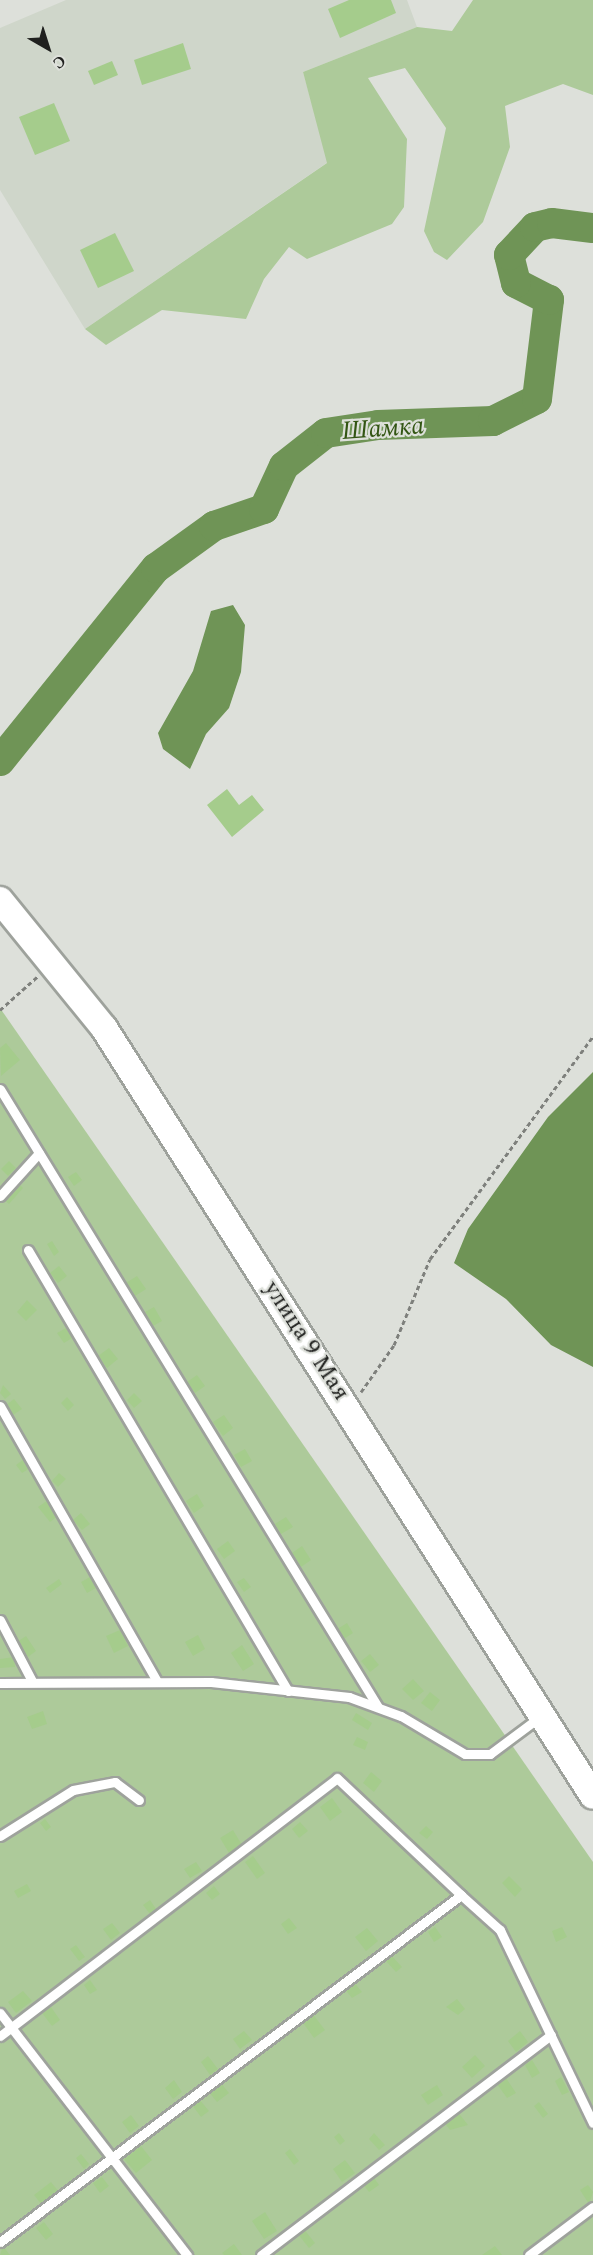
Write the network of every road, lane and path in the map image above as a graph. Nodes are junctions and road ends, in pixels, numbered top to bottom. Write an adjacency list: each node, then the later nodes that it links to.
1 (0, 900): 2 (main road, улица 9 Мая)
2 (52, 964): 3 (path); 10 (main road, улица 9 Мая)
3 (0, 1010)
4 (593, 1036): 10 (path)
5 (0, 1089): 6 (lane)
6 (39, 1153): 7 (lane); 16 (lane)
7 (0, 1196)
8 (28, 1250): 15 (lane)
9 (0, 1406): 12 (lane)
10 (350, 1409): 17 (main road, улица 9 Мая)
11 (0, 1620): 13 (lane)
12 (156, 1680): 13 (lane); 15 (lane)
13 (32, 1681): 14 (lane)
14 (0, 1683)
15 (288, 1691): 16 (lane)
16 (378, 1707): 17 (lane)
17 (541, 1716): 18 (main road, улица 9 Мая)
18 (593, 1796)
19 (139, 1800): 20 (lane)
20 (0, 1836)
21 (462, 1895): 23 (lane); 24 (lane); 27 (lane)
22 (0, 2013): 23 (lane)
23 (11, 2028): 25 (lane); 27 (lane)
24 (551, 2035): 26 (lane); 31 (lane)
25 (0, 2036)
26 (593, 2123)
27 (112, 2158): 29 (lane); 30 (lane)
28 (593, 2207): 32 (lane)
29 (0, 2242)
30 (187, 2255)
31 (261, 2255)
32 (529, 2255)

